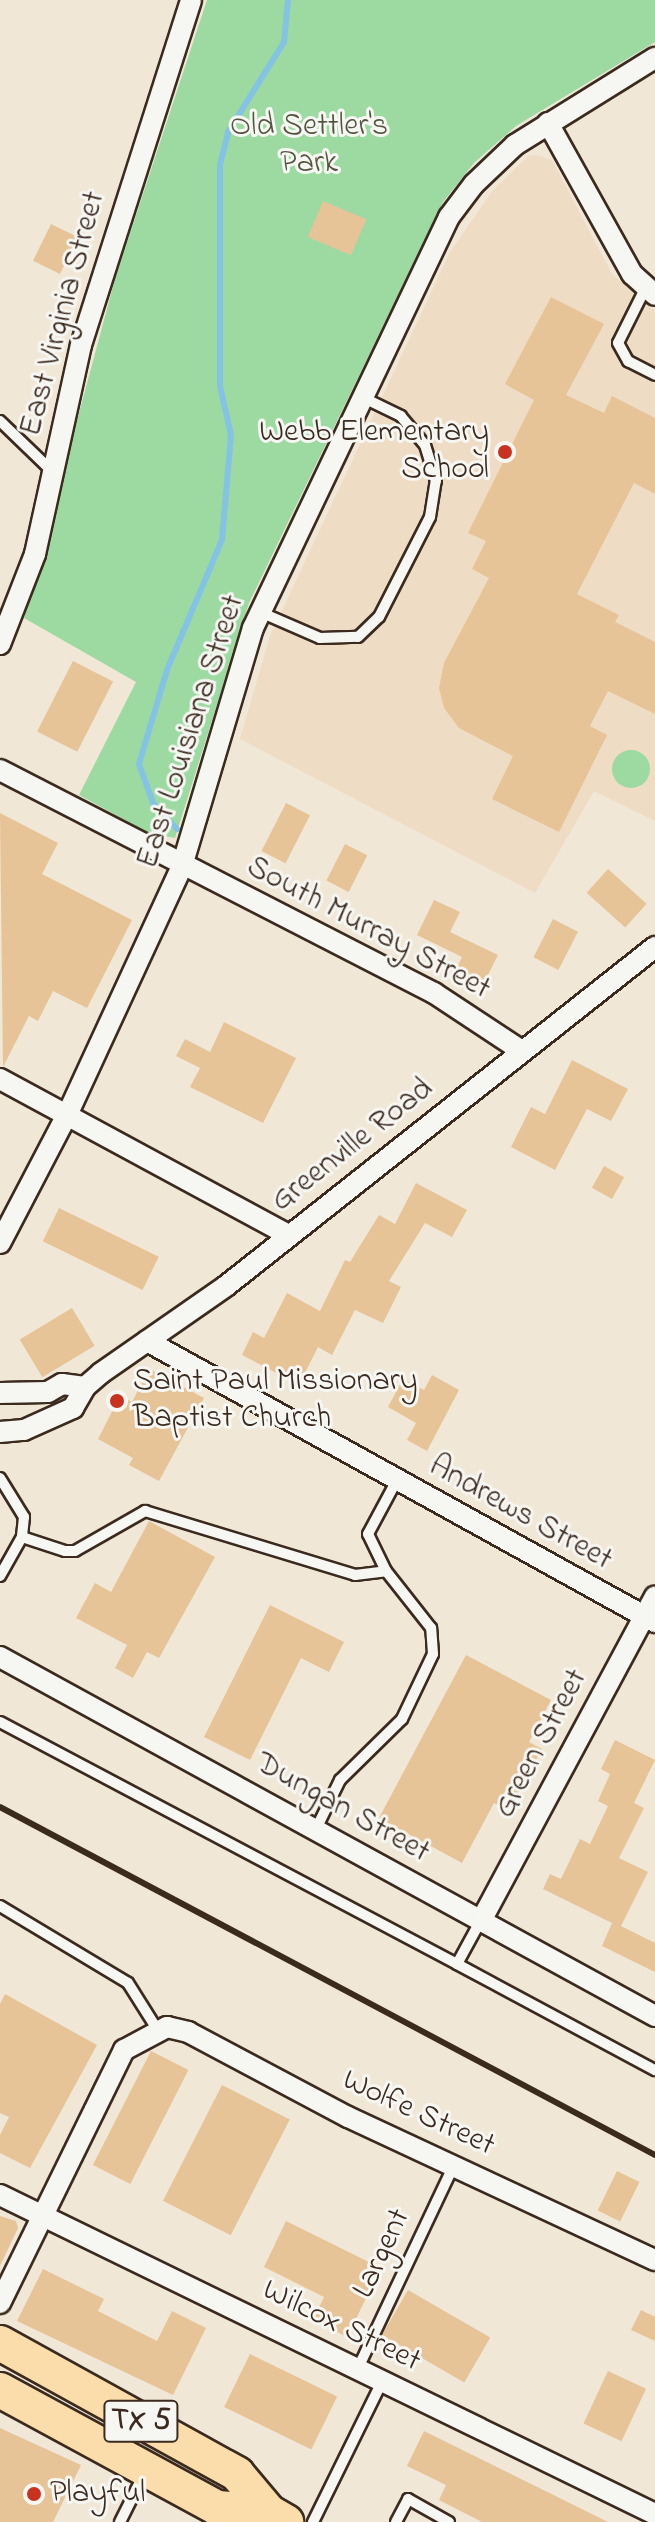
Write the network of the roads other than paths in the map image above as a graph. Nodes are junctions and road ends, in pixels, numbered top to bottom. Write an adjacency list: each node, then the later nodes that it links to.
1 (191, 0): 8 (street, East Virginia Street)
2 (655, 58): 3 (street, East Louisiana Street)
3 (548, 123): 4 (street); 6 (street, East Louisiana Street)
4 (650, 292): 5 (lane)
5 (655, 375)
6 (362, 397): 9 (street, East Louisiana Street); 9 (lane)
7 (0, 421): 8 (lane)
8 (53, 472): 10 (street, East Virginia Street)
9 (260, 612): 12 (street, East Louisiana Street)
10 (0, 644)
11 (0, 770): 12 (street, South Murray Street)
12 (182, 866): 14 (street, South Murray Street); 16 (street, East Louisiana Street)
13 (654, 948): 14 (street, Greenville Road)
14 (522, 1051): 17 (street, Greenville Road)
15 (0, 1079): 16 (street)
16 (68, 1113): 17 (street); 18 (street, East Louisiana Street)
17 (289, 1235): 19 (street, Greenville Road)
18 (0, 1243)
19 (147, 1341): 20 (street, Greenville Road); 24 (street, Andrews Street)
20 (85, 1387): 21 (street, Greenville Road); 22 (street, Greenville Road)
21 (0, 1393)
22 (0, 1432)
23 (0, 1478): 25 (lane)
24 (397, 1480): 26 (lane); 29 (street, Andrews Street)
25 (22, 1537): 26 (lane); 27 (lane)
26 (386, 1571): 32 (lane)
27 (0, 1576)
28 (655, 1597): 29 (street, Green Street)
29 (650, 1620): 34 (street, Green Street)
30 (0, 1657): 32 (street, Dungan Street)
31 (0, 1722): 35 (lane)
32 (316, 1829): 34 (street, Dungan Street)
33 (0, 1906): 37 (lane)
34 (482, 1919): 35 (lane); 36 (street, Dungan Street)
35 (457, 1964): 38 (lane)
36 (655, 2016)
37 (157, 2029): 39 (street, Wolfe Street); 41 (street)
38 (655, 2070)
39 (455, 2163): 42 (street, Wolfe Street); 46 (lane, Largent)
40 (0, 2195): 41 (street, Wilcox Street)
41 (44, 2217): 43 (street); 46 (street, Wilcox Street)
42 (655, 2260)
43 (7, 2272): 44 (street)
44 (0, 2303)
45 (0, 2343): 51 (main road, TX 5)
46 (358, 2368): 47 (street, Wilcox Street)
47 (383, 2380): 50 (street, Wilcox Street); 53 (lane)
48 (0, 2390): 49 (main road, TX 5)
49 (146, 2469): 51 (main road, TX 5); 52 (lane)
50 (655, 2514)
51 (277, 2517)
52 (120, 2522)
53 (313, 2522)
54 (396, 2522): 55 (lane)
55 (449, 2522)

